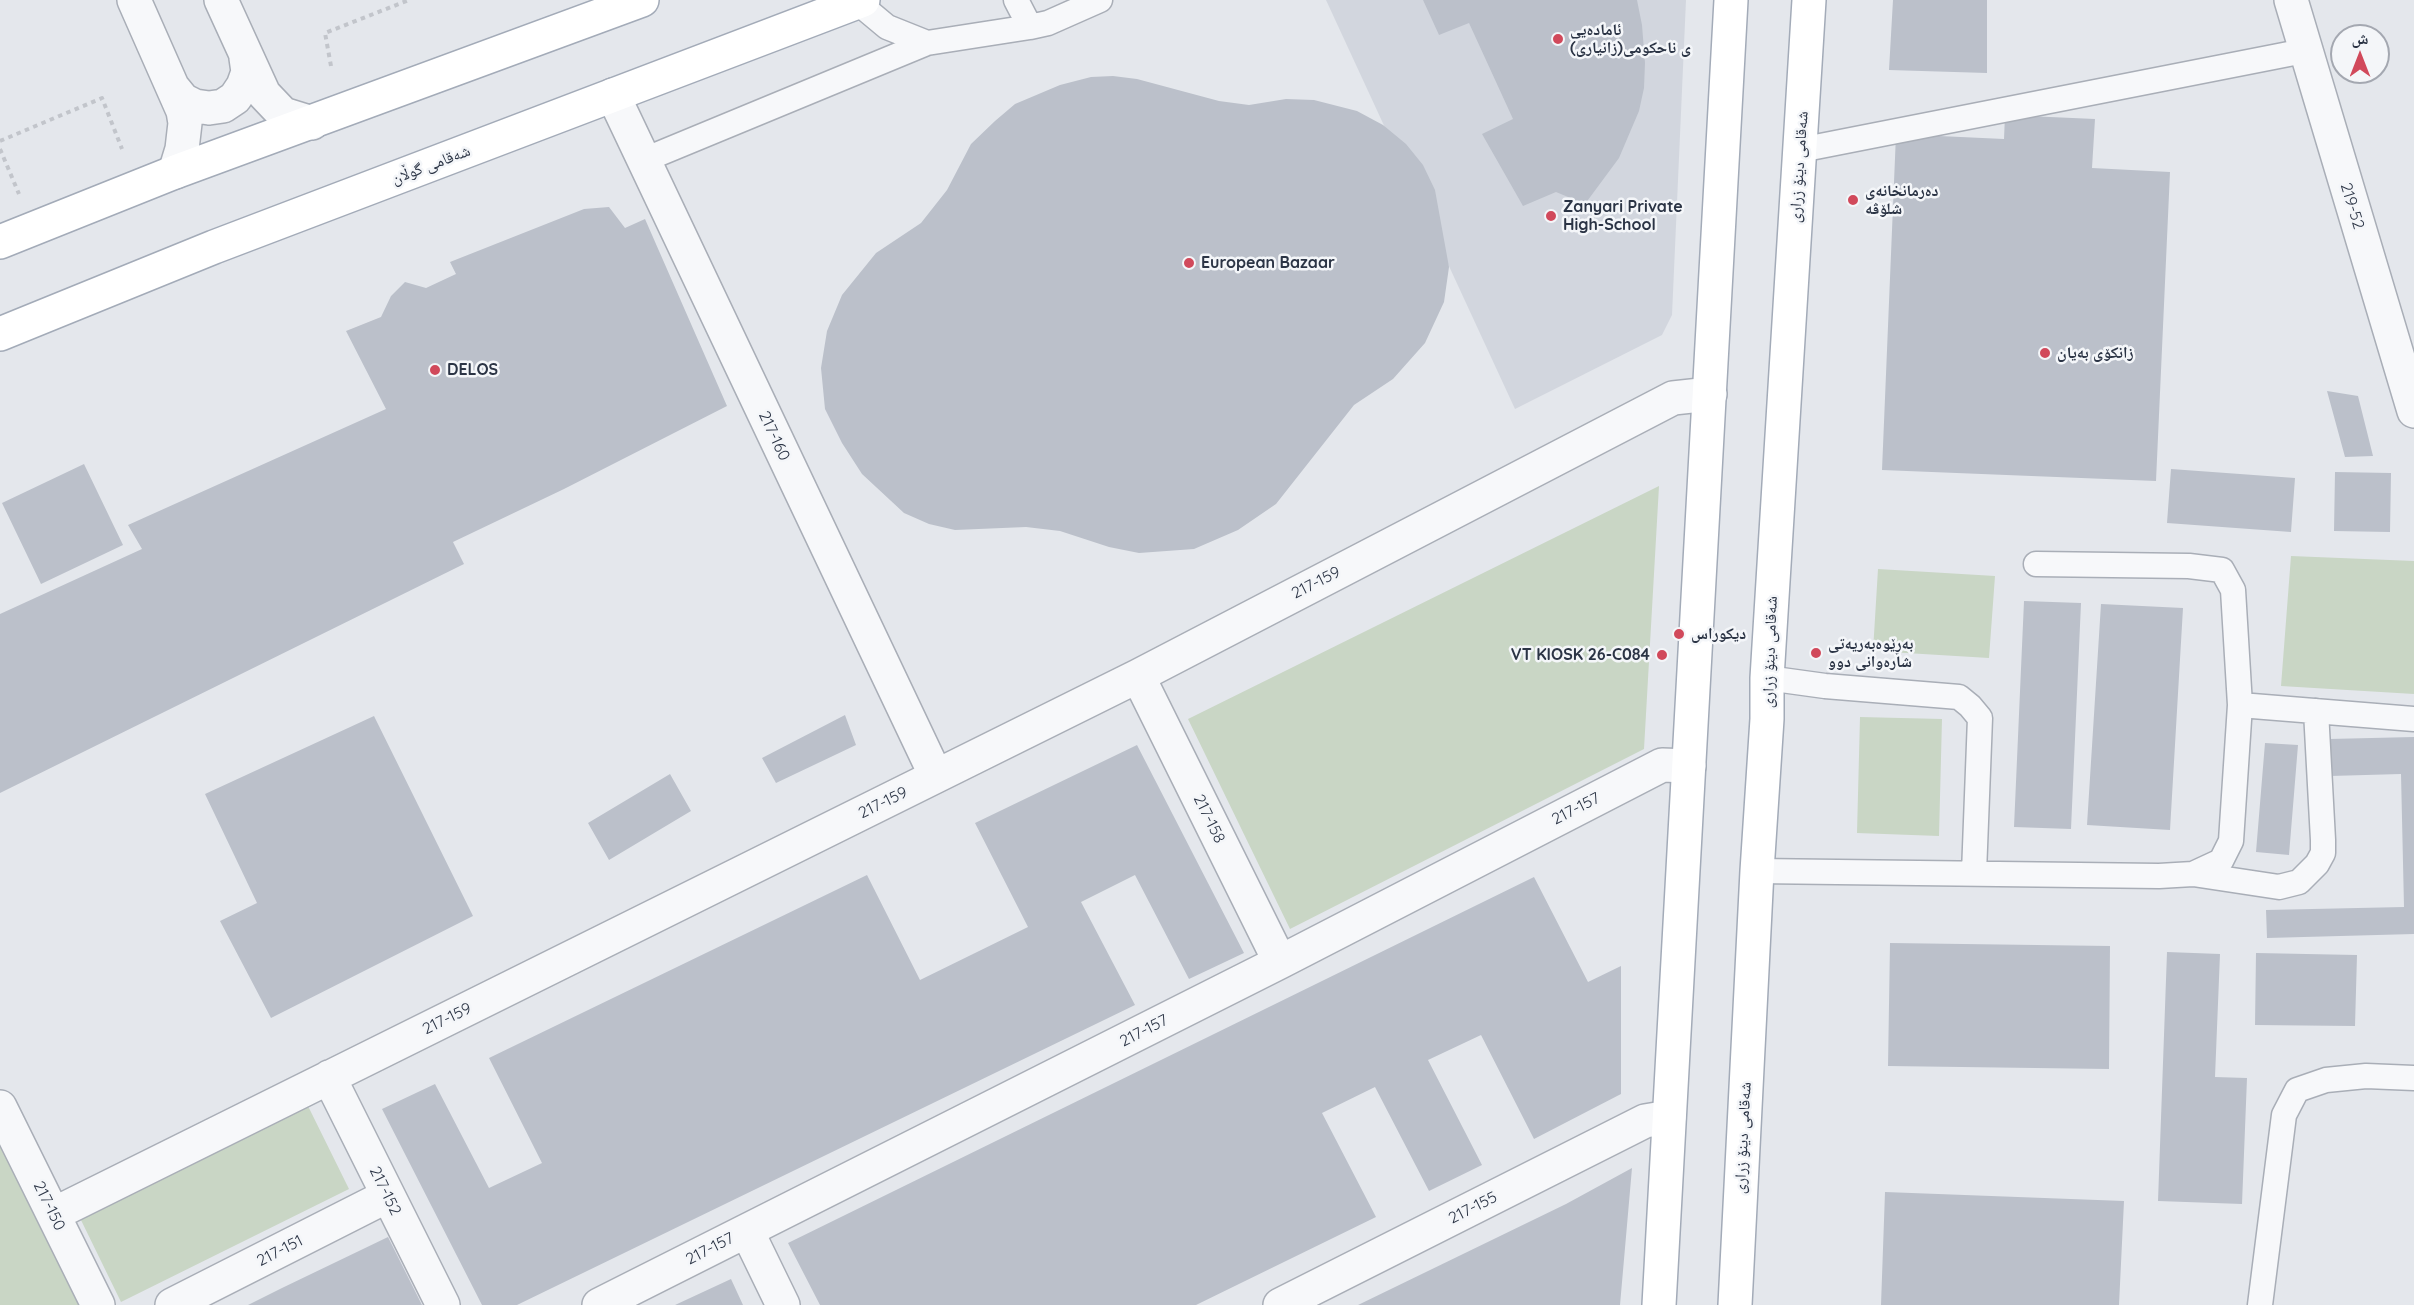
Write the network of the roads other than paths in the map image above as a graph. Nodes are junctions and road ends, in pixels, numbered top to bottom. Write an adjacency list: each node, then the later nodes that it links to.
1 (134, 0): 14 (street)
2 (221, 0): 13 (street)
3 (642, 0): 16 (main road)
4 (1016, 0): 10 (lane)
5 (1100, 0): 10 (lane)
6 (1731, 0): 22 (main road)
7 (1809, 0): 17 (main road, شەقامی دینۆ زراری)
8 (2291, 0): 12 (street, 219-52)
9 (860, 1): 11 (lane); 15 (main road, شەقامی گوڵان)
10 (1030, 27): 11 (lane)
11 (927, 43): 18 (lane)
12 (2304, 51): 17 (lane); 23 (street, 219-52)
13 (246, 58): 14 (street); 16 (street)
14 (174, 89): 19 (street)
15 (613, 95): 18 (street, 217-160); 21 (main road, شەقامی گوڵان)
16 (312, 123): 19 (main road)
17 (1800, 150): 26 (main road, شەقامی دینۆ زراری)
18 (644, 160): 31 (street, 217-160)
19 (175, 172): 20 (main road)
20 (0, 242)
21 (0, 334)
22 (1710, 394): 25 (street, 217-159); 30 (main road)
23 (2414, 411)
24 (2036, 564): 27 (lane)
25 (1138, 676): 31 (street, 217-159); 35 (street, 217-158)
26 (1767, 678): 32 (main road, شەقامی دینۆ زراری); 33 (lane)
27 (2240, 705): 28 (lane); 34 (lane)
28 (2316, 711): 29 (lane); 34 (lane)
29 (2414, 719)
30 (1689, 766): 35 (street, 217-157); 39 (main road)
31 (936, 776): 36 (street, 217-159)
32 (1757, 871): 33 (lane); 50 (main road, شەقامی دینۆ زراری)
33 (1974, 873): 34 (lane)
34 (2193, 874)
35 (1280, 962): 42 (street, 217-157)
36 (329, 1077): 40 (street, 217-152); 41 (street, 217-159)
37 (2414, 1078): 51 (lane)
38 (0, 1107): 41 (street, 217-150)
39 (1669, 1117): 48 (street, 217-155); 49 (main road)
40 (387, 1196): 44 (street, 217-151); 45 (street, 217-152)
41 (54, 1214): 43 (street, 217-150)
42 (747, 1231): 46 (street, 217-157); 47 (street)
43 (98, 1305)
44 (172, 1305)
45 (443, 1305)
46 (599, 1305)
47 (783, 1305)
48 (1280, 1305)
49 (1659, 1305)
50 (1735, 1305)
51 (2260, 1305)

